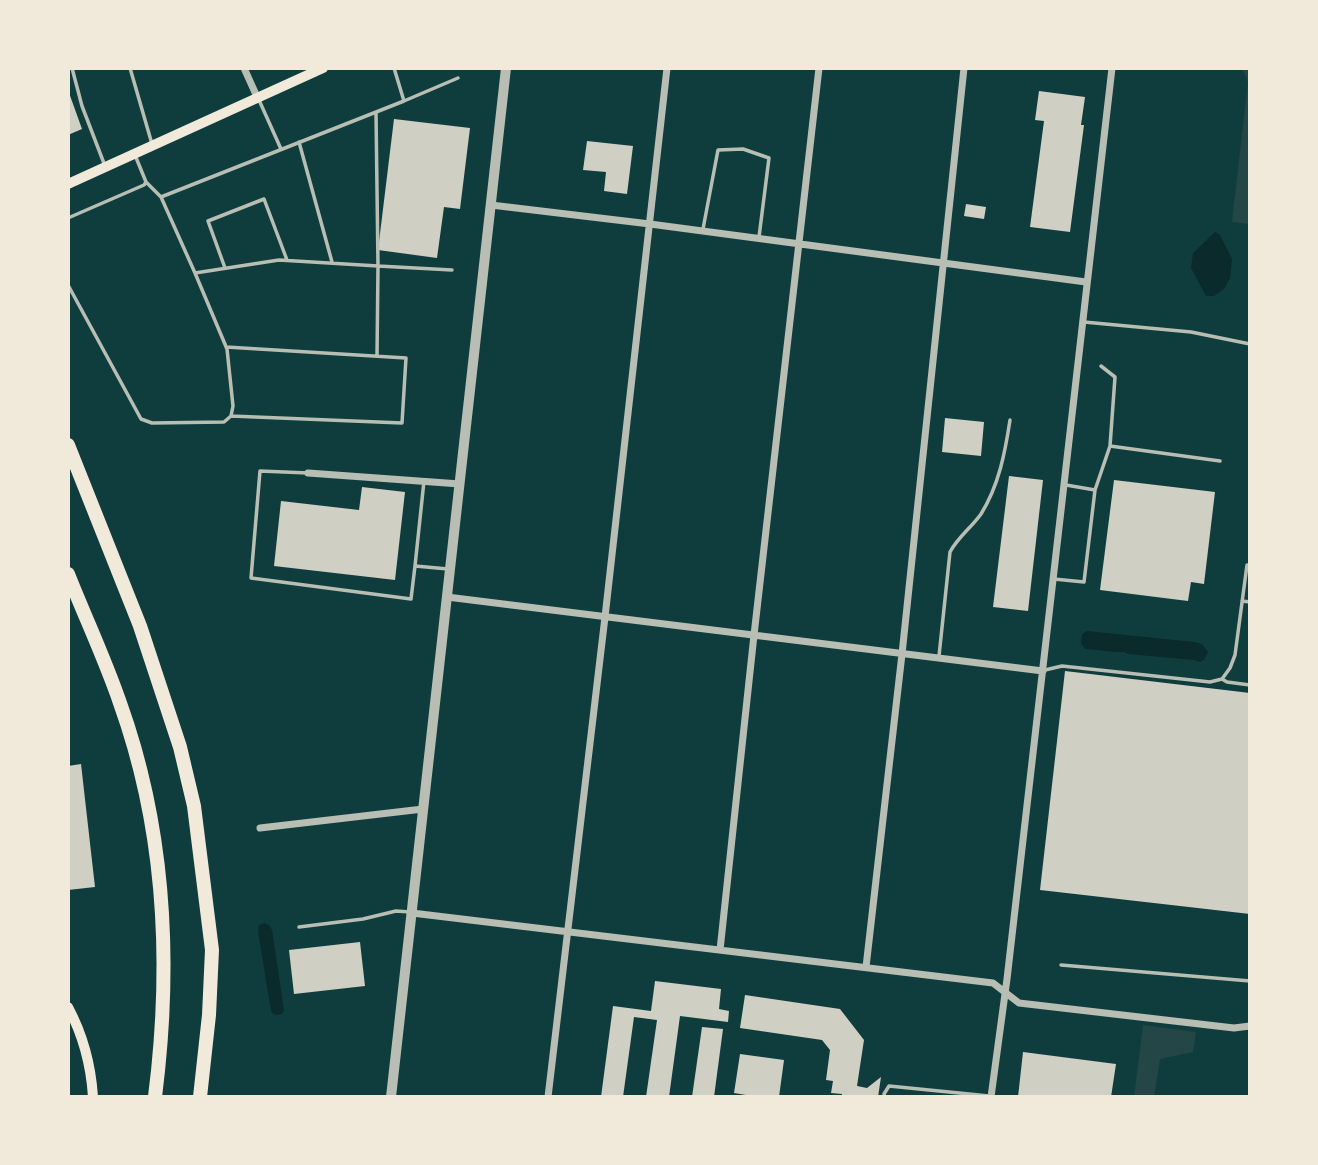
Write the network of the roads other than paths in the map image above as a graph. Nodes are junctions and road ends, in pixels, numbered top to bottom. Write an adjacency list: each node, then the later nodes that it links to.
1 (72, 68): 19 (lane)
2 (130, 68): 16 (lane)
3 (244, 68): 12 (street)
4 (323, 68): 12 (main road)
5 (394, 68): 13 (lane)
6 (506, 68): 23 (street)
7 (667, 68): 25 (street)
8 (819, 68): 28 (street)
9 (964, 68): 31 (street)
10 (1112, 68): 36 (street)
11 (458, 78): 13 (lane)
12 (258, 99): 16 (main road); 17 (lane)
13 (404, 101): 14 (lane)
14 (376, 113): 15 (lane); 32 (lane)
15 (299, 142): 17 (lane); 30 (lane)
16 (153, 145): 18 (main road)
17 (281, 149): 22 (lane)
18 (134, 153): 19 (main road); 20 (lane)
19 (105, 167): 21 (main road)
20 (146, 183): 22 (lane); 24 (lane)
21 (68, 184)
22 (161, 197): 35 (lane)
23 (491, 205): 25 (street); 50 (street)
24 (68, 218)
25 (650, 224): 26 (street); 61 (street)
26 (702, 231): 27 (street); 27 (lane)
27 (759, 239): 28 (street)
28 (799, 244): 31 (street); 62 (street)
29 (286, 260): 30 (lane); 33 (lane); 33 (lane)
30 (332, 262): 32 (lane)
31 (943, 263): 36 (street); 63 (street)
32 (378, 265): 34 (lane); 41 (lane)
33 (225, 268): 35 (lane)
34 (452, 270)
35 (195, 272): 40 (lane)
36 (1086, 282): 38 (street)
37 (68, 285): 43 (lane)
38 (1082, 322): 39 (lane); 51 (street)
39 (1250, 344)
40 (226, 347): 41 (lane); 43 (lane)
41 (377, 356): 43 (lane)
42 (1101, 366): 46 (lane)
43 (231, 416)
44 (1010, 420): 64 (lane)
45 (68, 445): 82 (highway)
46 (1110, 446): 47 (lane); 52 (lane)
47 (1220, 461)
48 (309, 473): 49 (street); 53 (lane)
49 (425, 481): 50 (street); 53 (lane)
50 (460, 484): 55 (street)
51 (1064, 485): 52 (lane); 57 (street)
52 (1095, 490): 57 (lane)
53 (415, 566): 55 (lane)
54 (1250, 566): 59 (lane)
55 (450, 569): 58 (street)
56 (68, 574): 81 (highway)
57 (1053, 579): 65 (street)
58 (447, 597): 61 (street); 68 (street)
59 (1242, 601): 60 (lane); 66 (lane)
60 (1250, 603)
61 (605, 617): 62 (street); 72 (street)
62 (754, 635): 63 (street); 73 (street)
63 (902, 654): 64 (street); 75 (street)
64 (939, 658): 65 (street)
65 (1043, 671): 66 (lane); 77 (street)
66 (1222, 680): 67 (lane)
67 (1250, 685)
68 (423, 809): 69 (street); 70 (street)
69 (260, 828)
70 (412, 913): 71 (lane); 72 (street); 83 (street)
71 (299, 927)
72 (569, 932): 73 (street); 84 (street)
73 (720, 950): 75 (street)
74 (1061, 965): 76 (lane)
75 (866, 967): 77 (street)
76 (1250, 981)
77 (1005, 993): 79 (street); 86 (street)
78 (68, 1007): 80 (main road)
79 (1250, 1026)
80 (93, 1097)
81 (155, 1097)
82 (200, 1097)
83 (391, 1097)
84 (548, 1097)
85 (885, 1097): 86 (lane)
86 (991, 1097)

